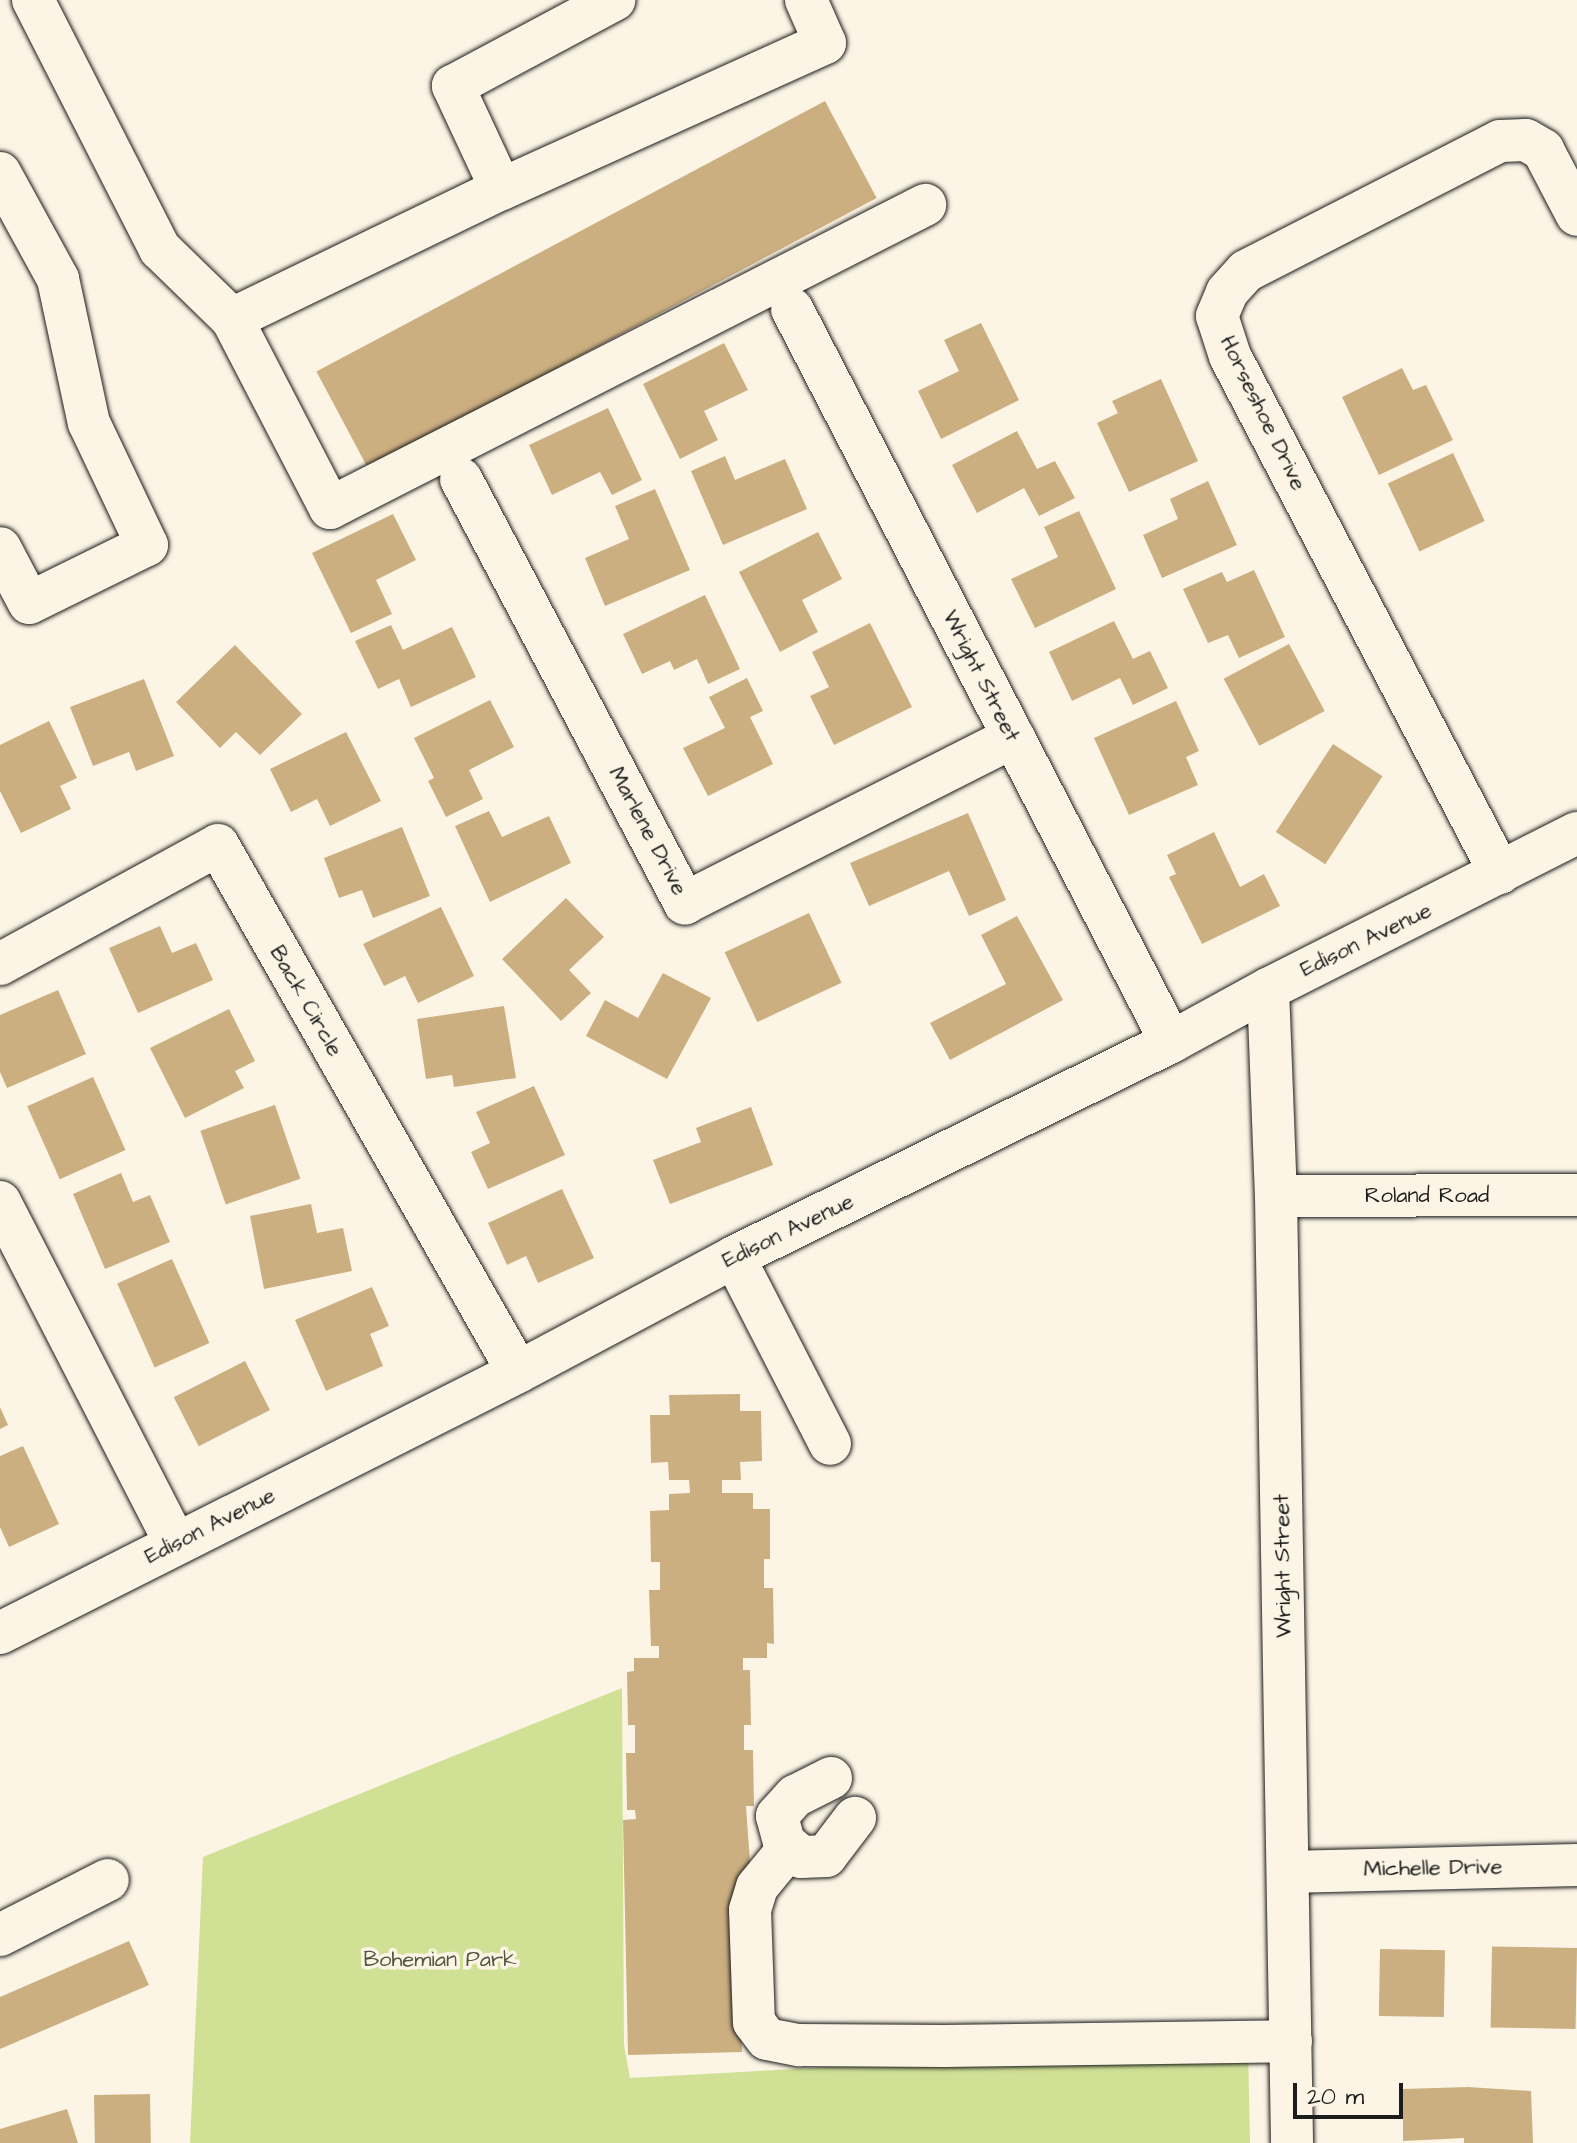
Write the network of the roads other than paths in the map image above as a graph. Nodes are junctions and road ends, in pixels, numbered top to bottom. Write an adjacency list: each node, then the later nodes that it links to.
1 (33, 0): 9 (street)
2 (614, 0): 5 (street)
3 (806, 0): 5 (street)
4 (0, 173): 11 (street)
5 (501, 189): 9 (street)
6 (925, 205): 9 (street)
7 (1577, 215): 14 (street, Horseshoe Drive)
8 (792, 309): 12 (street, Wright Street)
9 (232, 319)
10 (461, 479): 12 (street, Marlene Drive)
11 (0, 548)
12 (1013, 737): 17 (street, Wright Street)
13 (1577, 833): 14 (street, Edison Avenue)
14 (1500, 873): 16 (street, Edison Avenue)
15 (0, 964): 22 (street, Back Circle)
16 (1268, 989): 17 (street, Edison Avenue); 19 (street, Wright Street)
17 (1171, 1042): 21 (street, Edison Avenue)
18 (1577, 1195): 19 (street, Roland Road)
19 (1276, 1196): 30 (street, Wright Street)
20 (0, 1202): 24 (street)
21 (734, 1257): 22 (street, Edison Avenue); 23 (street)
22 (518, 1372): 24 (street, Edison Avenue)
23 (830, 1444)
24 (175, 1543): 25 (street, Edison Avenue)
25 (0, 1633)
26 (831, 1778): 28 (street)
27 (855, 1818): 28 (street)
28 (789, 1848): 33 (street)
29 (1577, 1865): 30 (street, Michelle Drive)
30 (1288, 1872): 33 (street, Wright Street)
31 (108, 1880): 32 (street)
32 (0, 1935)
33 (1291, 2041): 34 (street, Wright Street)
34 (1292, 2143)

